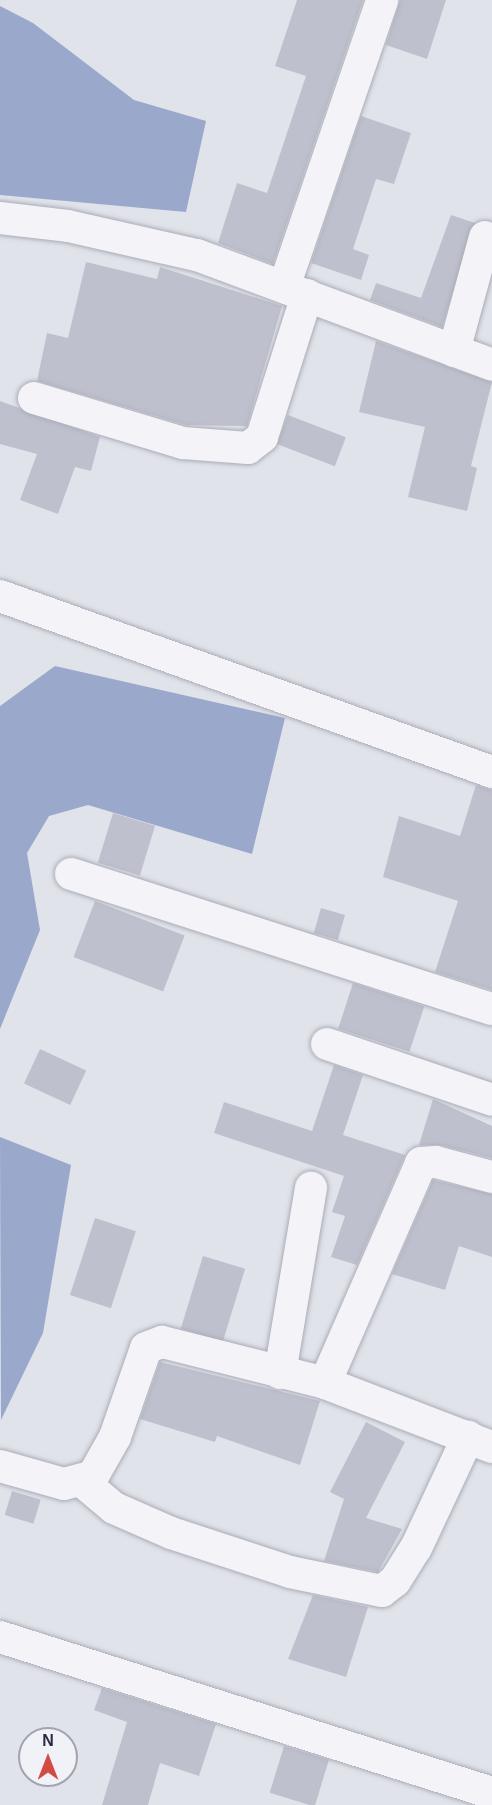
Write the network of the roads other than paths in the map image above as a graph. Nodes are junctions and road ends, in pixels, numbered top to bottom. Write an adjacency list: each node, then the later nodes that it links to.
1 (382, 0): 4 (street)
2 (0, 218): 4 (street)
3 (485, 237): 5 (street)
4 (296, 291): 5 (street); 7 (street)
5 (454, 351): 6 (street)
6 (492, 365)
7 (34, 398)
8 (0, 596): 9 (street)
9 (492, 772)
10 (71, 874): 11 (street)
11 (492, 1009)
12 (327, 1044): 13 (street)
13 (492, 1100)
14 (492, 1177): 17 (street)
15 (311, 1188): 16 (street)
16 (280, 1373): 17 (street); 20 (street)
17 (325, 1383): 18 (street)
18 (480, 1442): 20 (street)
19 (0, 1466): 20 (street)
20 (83, 1482)
21 (0, 1637): 22 (street)
22 (492, 1793)

